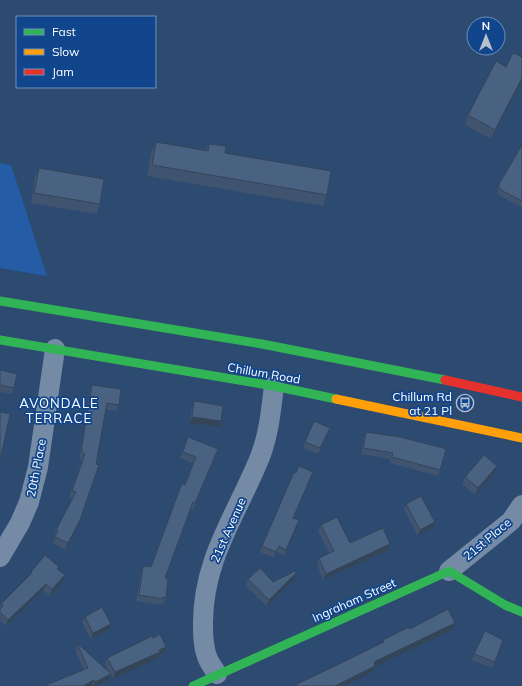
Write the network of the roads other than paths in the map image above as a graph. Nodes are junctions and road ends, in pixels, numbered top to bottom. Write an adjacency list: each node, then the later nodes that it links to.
1 (0, 301): 5 (street)
2 (0, 340): 3 (street, Chillum Road)
3 (55, 349): 4 (street, Chillum Road); 8 (street, 20th Place)
4 (274, 386): 6 (street, Chillum Road); 11 (street, 21st Avenue)
5 (522, 397)
6 (522, 438)
7 (522, 505): 9 (street, 21st Place)
8 (0, 557)
9 (449, 571): 10 (street); 11 (street, Ingraham Street)
10 (522, 612)
11 (217, 674): 12 (street, Ingraham Street)
12 (193, 686)

